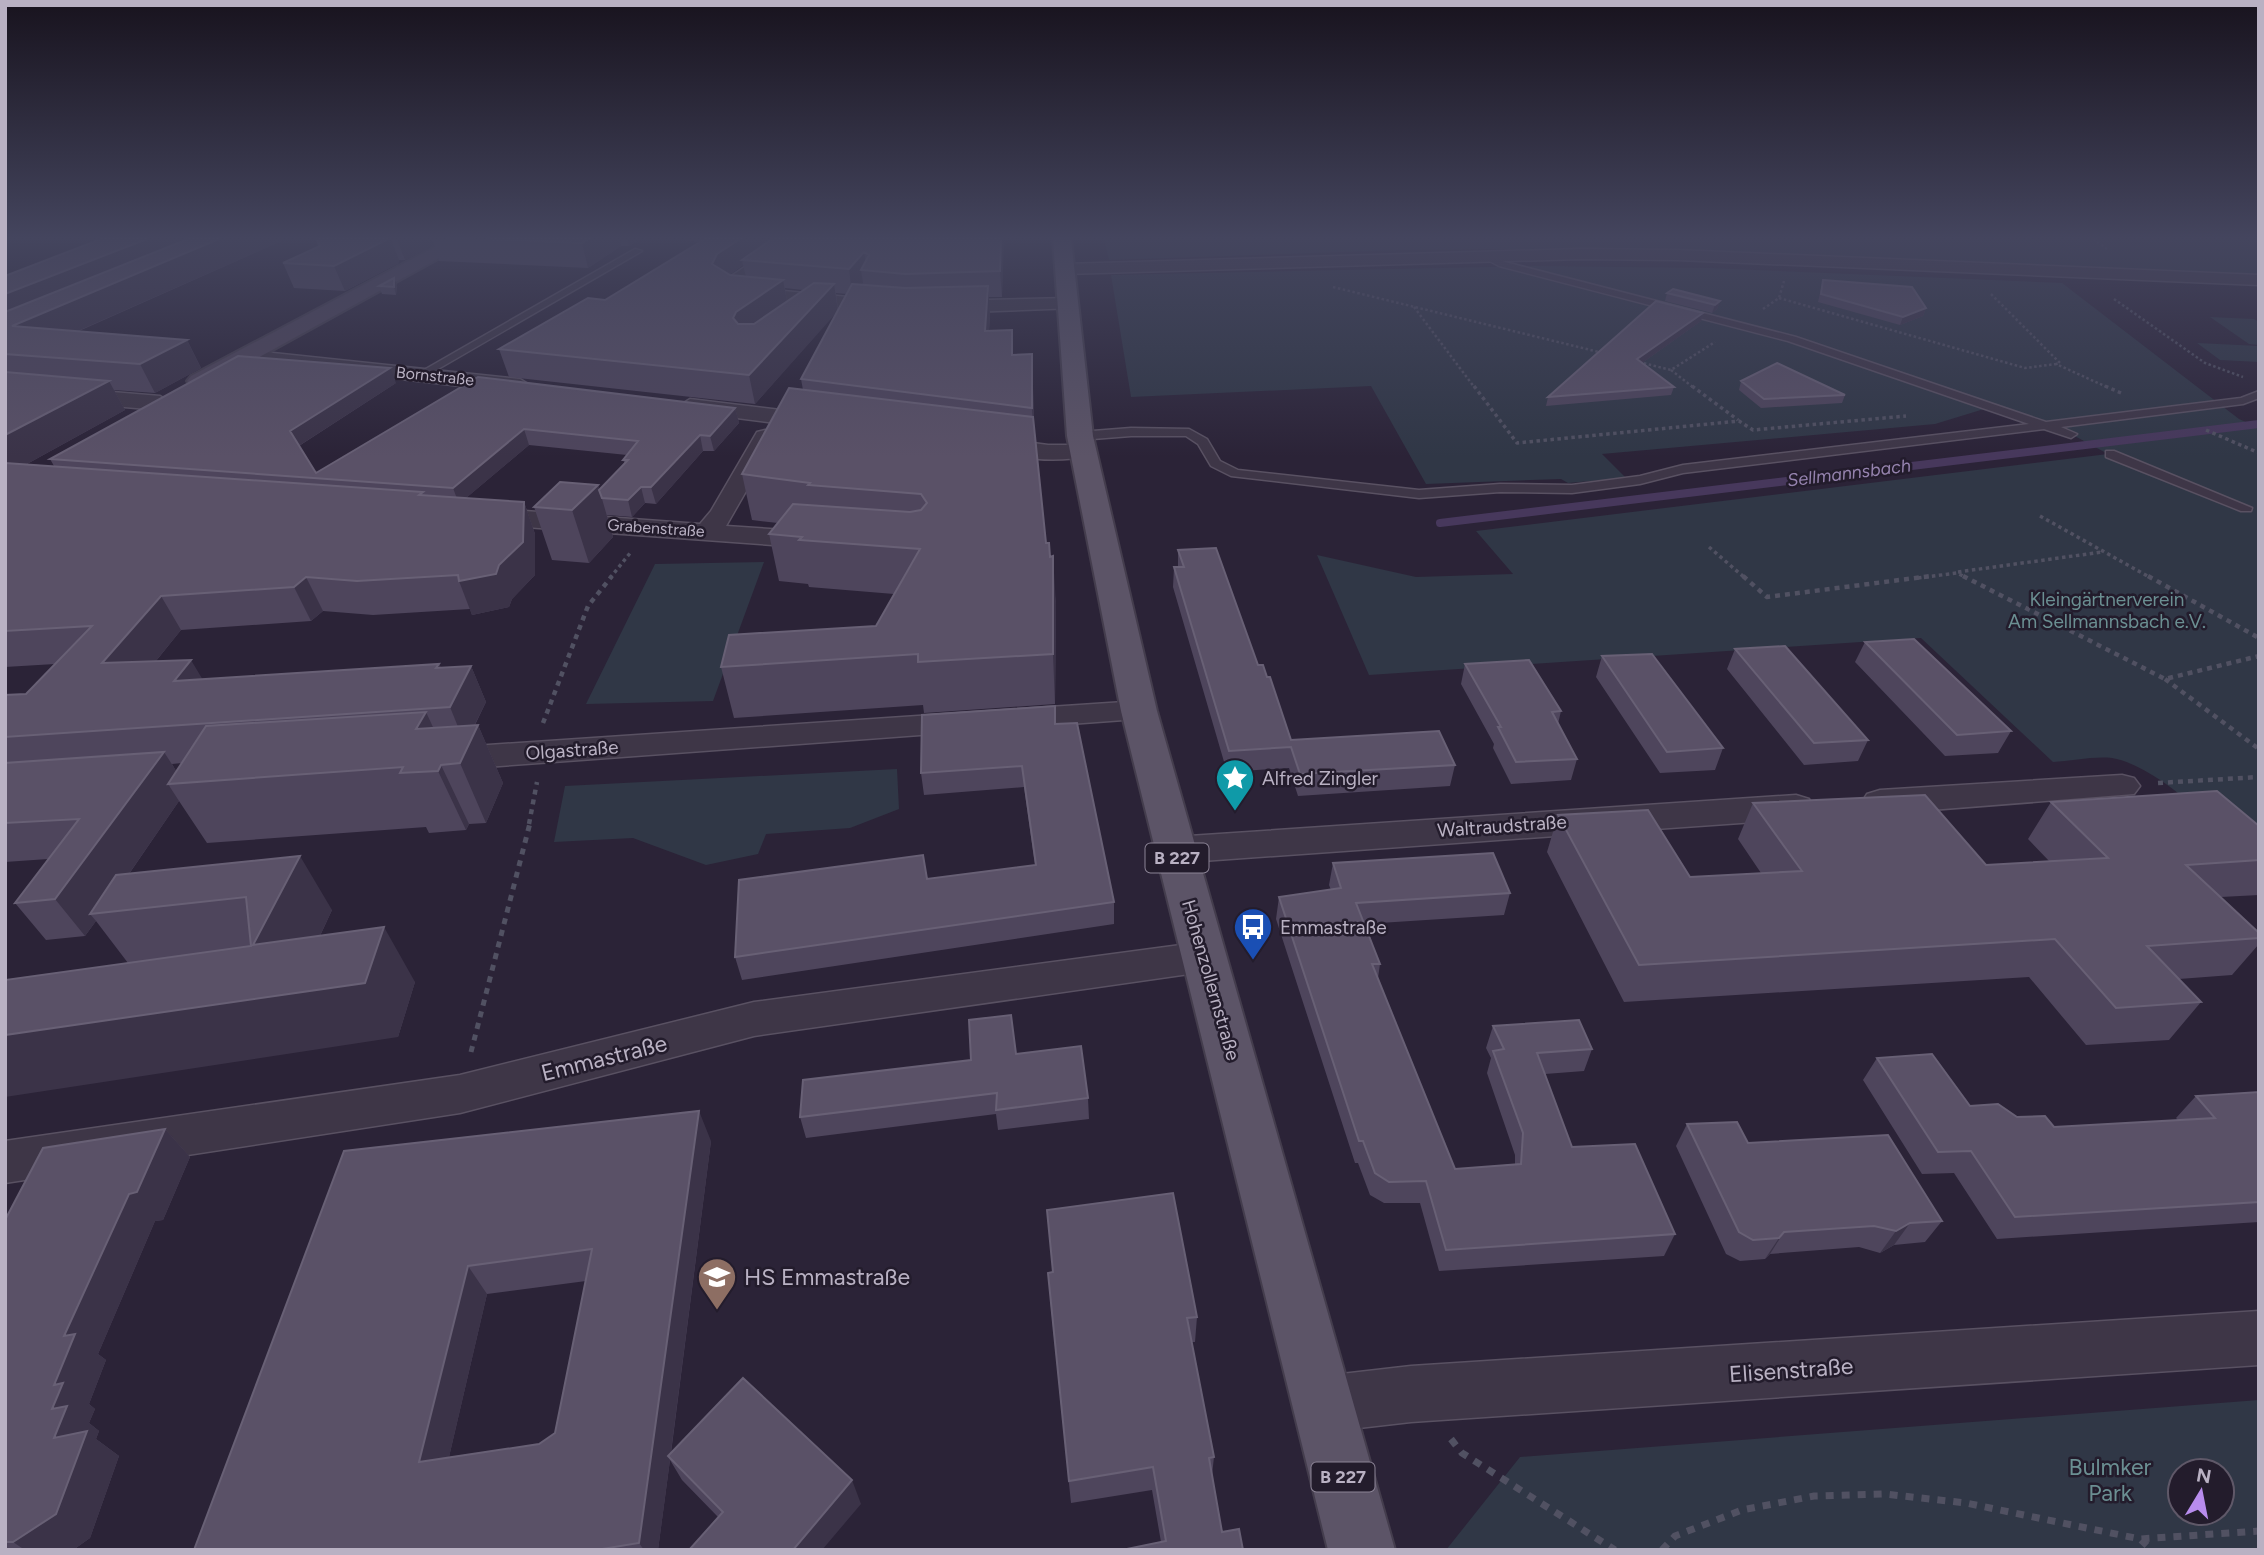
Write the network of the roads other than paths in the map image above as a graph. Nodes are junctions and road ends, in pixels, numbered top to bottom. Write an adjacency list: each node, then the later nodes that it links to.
1 (328, 312): 7 (main road)
2 (532, 312): 8 (lane)
3 (798, 312): 6 (street)
4 (1068, 312): 20 (main road, Hohenzollernstraße / B 227)
5 (1691, 312): 16 (lane)
6 (793, 315)
7 (245, 356): 8 (street, Bornstraße); 12 (main road)
8 (422, 374): 9 (street, Bornstraße)
9 (536, 387)
10 (5, 390): 12 (street)
11 (2259, 394): 16 (lane)
12 (160, 403): 15 (main road)
13 (673, 404): 14 (street)
14 (783, 417): 17 (street); 24 (street)
15 (125, 423)
16 (2042, 424): 18 (lane); 20 (lane)
17 (849, 426)
18 (2071, 434)
19 (968, 441): 20 (street)
20 (1081, 443): 26 (main road, Hohenzollernstraße / B 227)
21 (2110, 454): 22 (lane)
22 (2246, 508)
23 (460, 514): 24 (street, Grabenstraße)
24 (707, 532): 25 (street, Grabenstraße)
25 (846, 542)
26 (1139, 711): 27 (street, Olgastraße); 29 (main road, Hohenzollernstraße / B 227)
27 (407, 761)
28 (2122, 786): 29 (street, Waltraudstraße)
29 (1174, 850): 30 (main road, Hohenzollernstraße / B 227)
30 (1203, 957): 31 (street, Emmastraße); 33 (main road, Hohenzollernstraße / B 227)
31 (5, 1162)
32 (2259, 1338): 33 (street, Elisenstraße)
33 (1324, 1404): 34 (main road, Hohenzollernstraße / B 227)
34 (1362, 1550)

